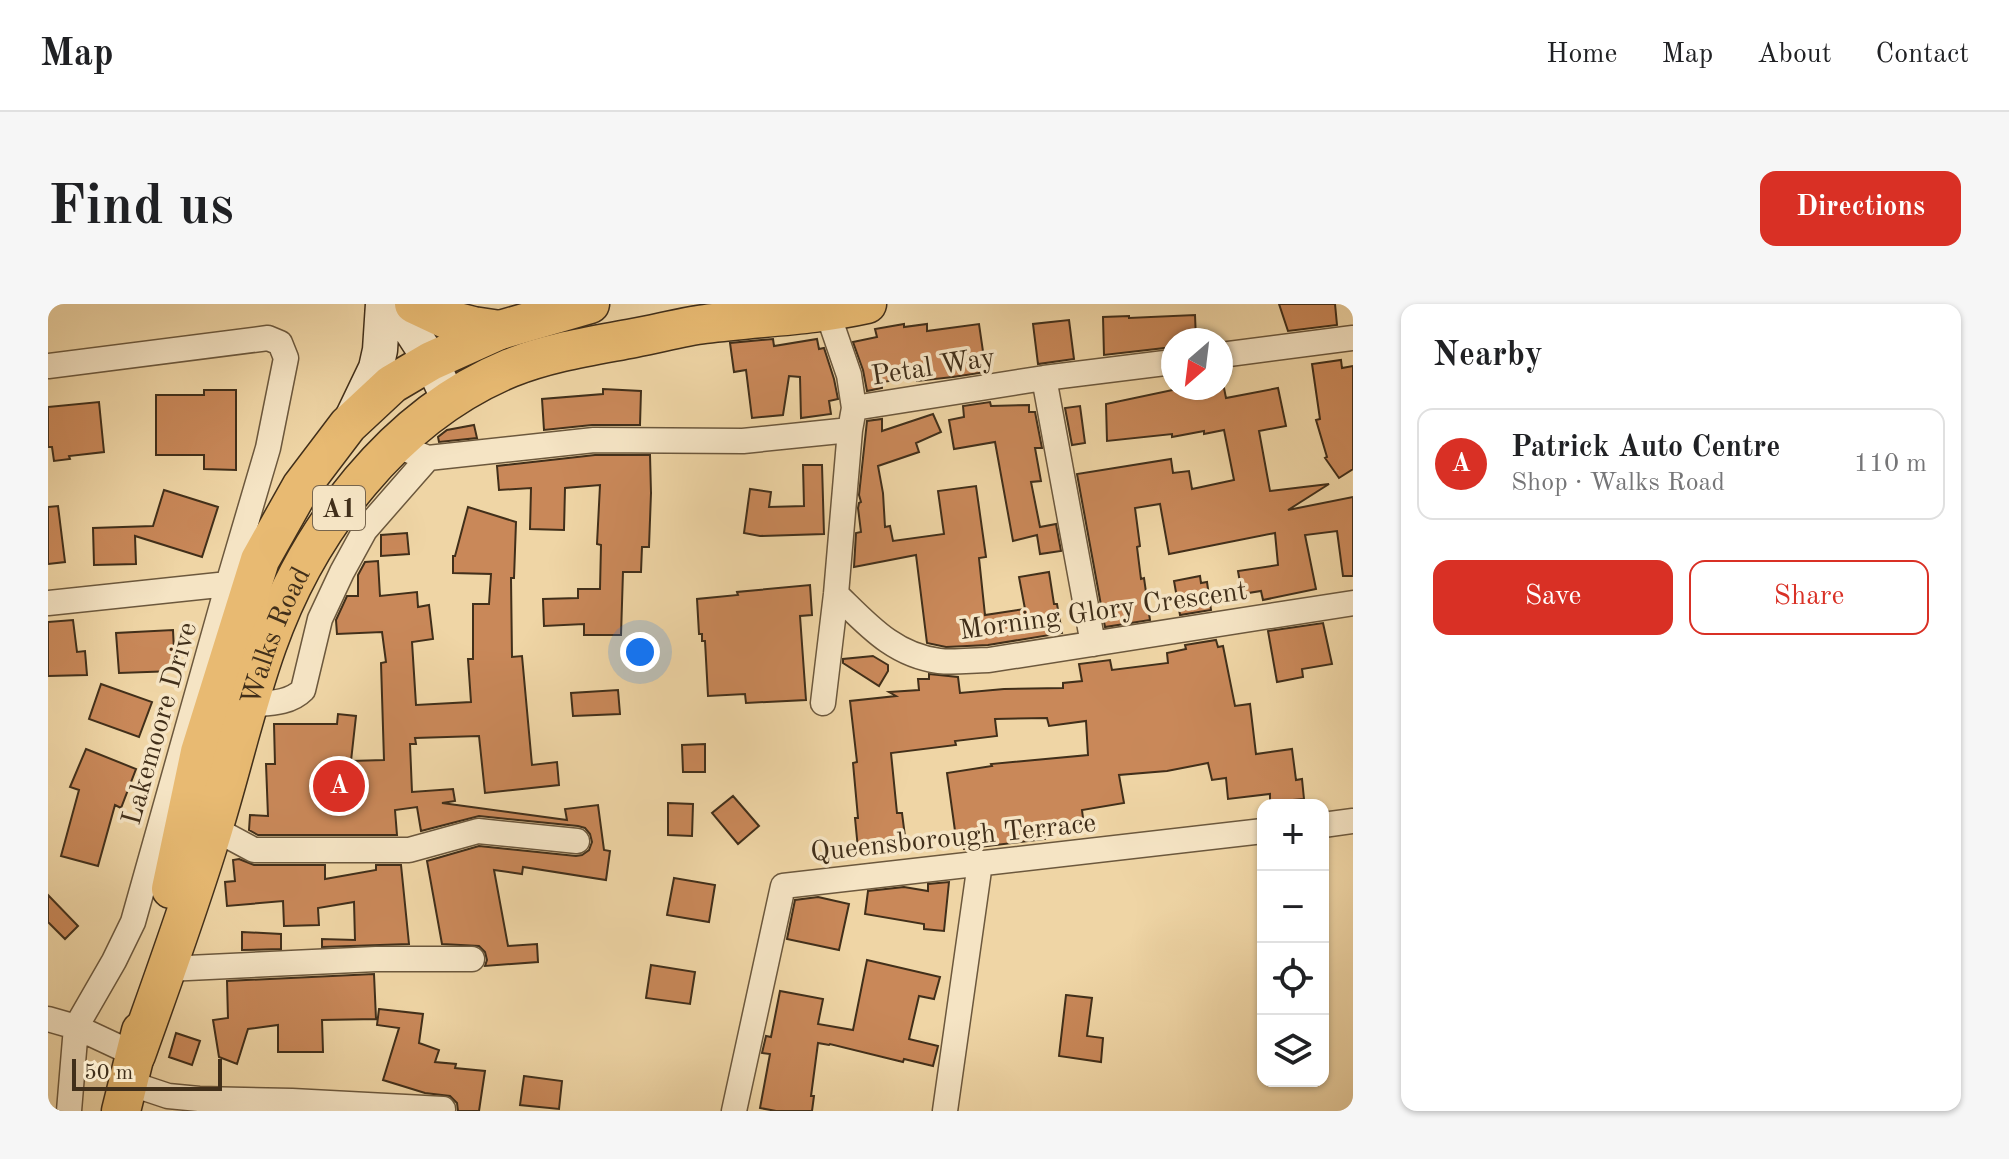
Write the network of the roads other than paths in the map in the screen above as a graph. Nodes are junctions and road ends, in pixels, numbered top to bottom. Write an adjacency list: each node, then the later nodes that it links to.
1 (383, 304): 16 (main road)
2 (394, 304): 10 (main road)
3 (414, 304): 7 (main road)
4 (590, 304): 7 (main road, A1)
5 (867, 304): 6 (main road, Walks Road / A1)
6 (827, 311): 14 (main road, Walks Road / A1); 15 (street)
7 (500, 330): 10 (main road, A1)
8 (1353, 338): 9 (street)
9 (1233, 353)
10 (431, 361): 14 (main road); 16 (main road, Walks Road / A1)
11 (1161, 363): 13 (street, Petal Way)
12 (48, 366): 18 (street, Lakemoore Drive)
13 (1044, 378): 15 (street, Petal Way); 22 (street)
14 (449, 400): 17 (main road, Walks Road / A1)
15 (852, 419): 17 (street, Petal Way); 19 (street)
16 (348, 425): 34 (main road, Walks Road / A1)
17 (411, 452): 26 (main road, Walks Road / A1)
18 (228, 584): 20 (street); 33 (street, Lakemoore Drive)
19 (836, 594): 22 (street, Morning Glory Crescent); 23 (street)
20 (48, 603)
21 (1353, 603): 22 (street, Morning Glory Crescent)
22 (1093, 644)
23 (823, 703)
24 (1353, 821): 25 (street)
25 (1329, 824)
26 (213, 828): 28 (street); 31 (main road, Walks Road / A1)
27 (1257, 832): 29 (street, Queensborough Terrace)
28 (577, 841)
29 (980, 863): 37 (street, Queensborough Terrace); 38 (street)
30 (472, 959): 31 (street)
31 (167, 969): 34 (main road, Walks Road / A1)
32 (48, 1019): 33 (street)
33 (76, 1027): 34 (street); 36 (street, Lakemoore Drive)
34 (129, 1083): 35 (street)
35 (443, 1109)
36 (69, 1111)
37 (734, 1111)
38 (945, 1111)

